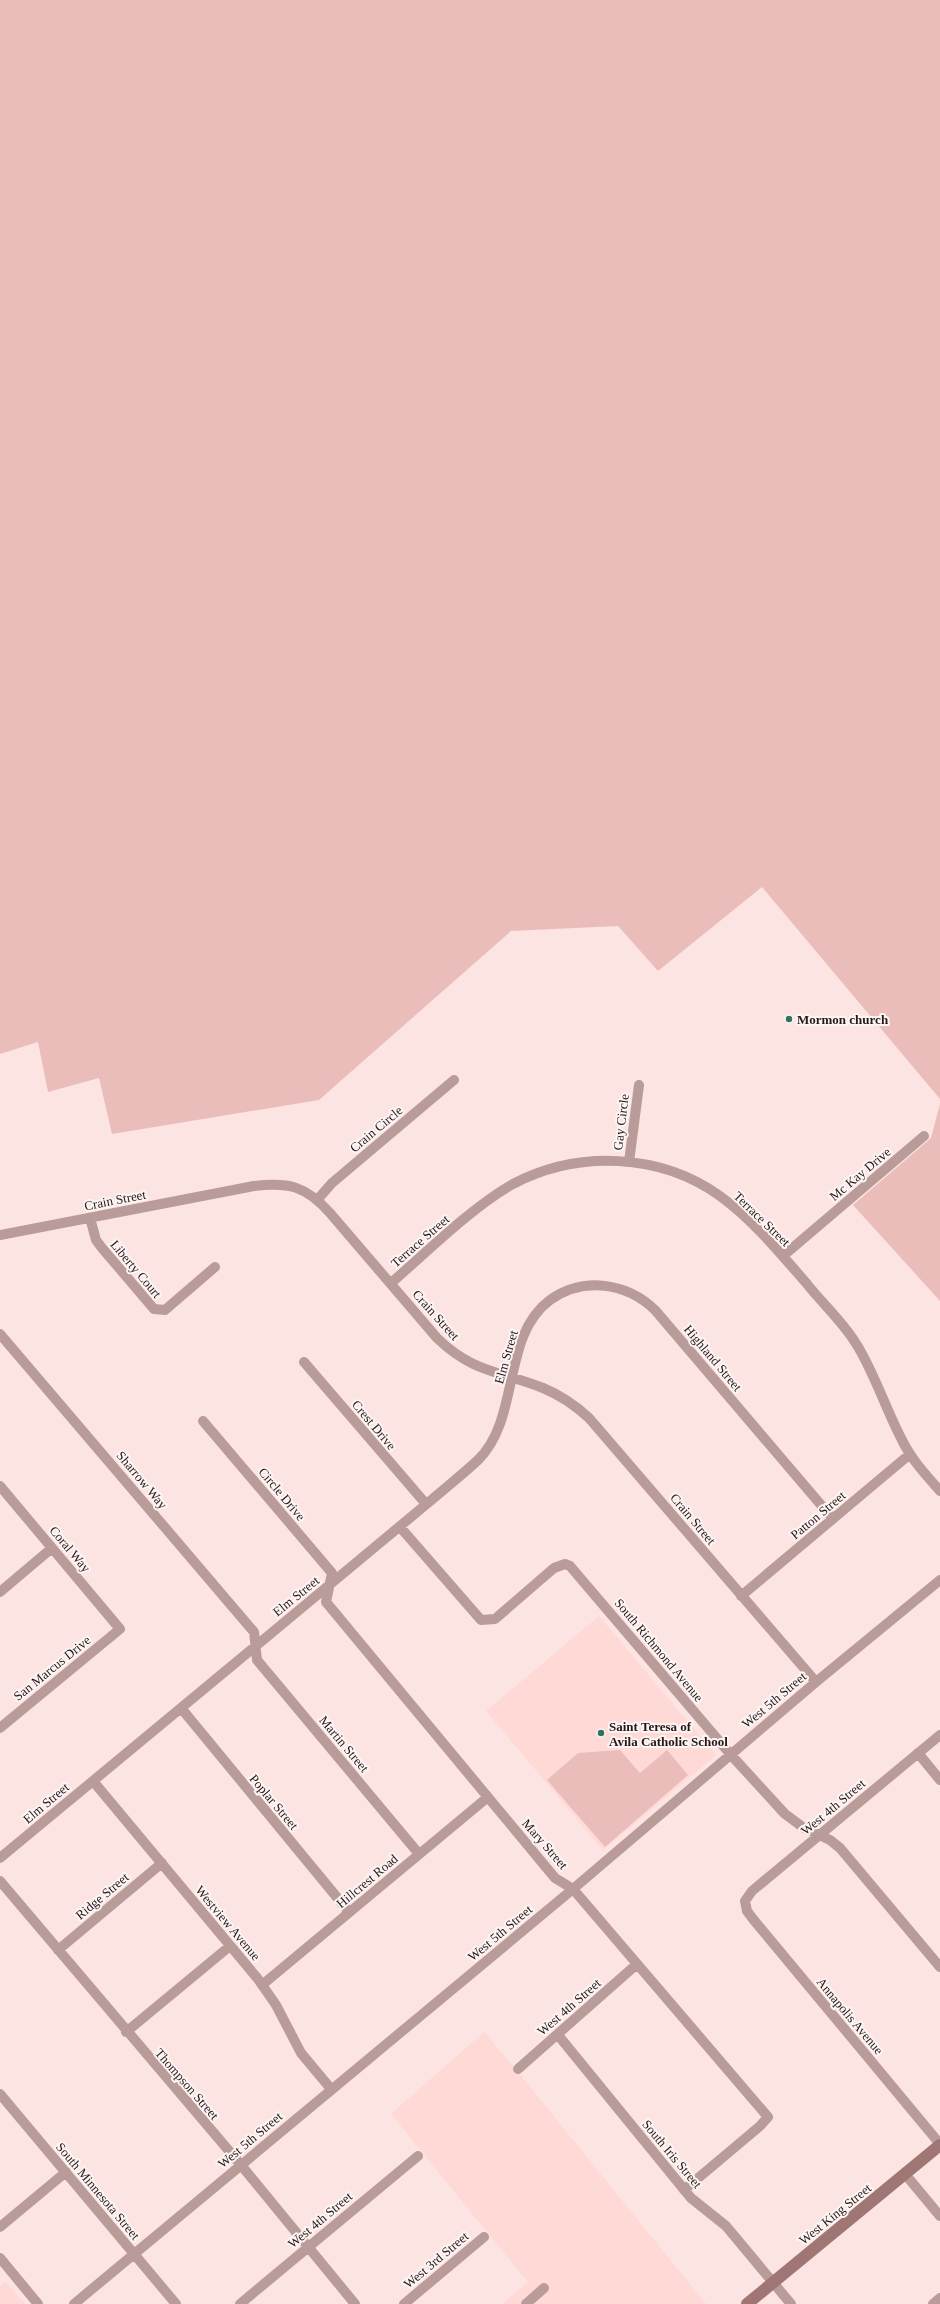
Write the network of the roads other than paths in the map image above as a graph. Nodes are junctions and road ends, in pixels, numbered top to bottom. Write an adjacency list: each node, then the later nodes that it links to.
1 (454, 1080): 5 (street, Crain Circle)
2 (639, 1085): 4 (street, Gay Circle)
3 (924, 1136): 8 (street, Mc Kay Drive)
4 (629, 1162): 8 (street, Terrace Street); 10 (street, Terrace Street)
5 (318, 1199): 6 (street, Crain Street); 10 (street, Crain Street)
6 (90, 1218): 7 (street, Crain Street); 9 (street, Liberty Court)
7 (0, 1236)
8 (783, 1256): 16 (street, Terrace Street)
9 (215, 1267)
10 (391, 1283): 14 (street, Crain Street)
11 (542, 1308): 14 (street, Elm Street); 20 (street, Highland Street)
12 (0, 1334): 28 (street, Sharrow Way)
13 (304, 1362): 19 (street, Crest Drive)
14 (513, 1378): 19 (street, Elm Street); 26 (street, Crain Street)
15 (203, 1421): 24 (street, Circle Drive)
16 (910, 1454): 18 (street, Terrace Street); 20 (street, Patton Street)
17 (0, 1486): 22 (street, Coral Way)
18 (940, 1491)
19 (426, 1504): 21 (street, Elm Street)
20 (833, 1519): 26 (street, Patton Street)
21 (400, 1527): 24 (street, Elm Street); 34 (street, South Richmond Avenue)
22 (52, 1548): 25 (street); 27 (street, Coral Way)
23 (938, 1585): 29 (street, West 5th Street)
24 (327, 1586): 28 (street, Elm Street); 37 (street, Mary Street)
25 (0, 1592)
26 (742, 1596): 29 (street, Crain Street)
27 (120, 1629): 31 (street, San Marcus Drive)
28 (254, 1646): 30 (street, Elm Street); 39 (street, Martin Street)
29 (816, 1682): 34 (street, West 5th Street)
30 (180, 1708): 36 (street, Elm Street); 45 (street, Poplar Street)
31 (0, 1728)
32 (940, 1735): 33 (street, West 4th Street)
33 (918, 1753): 35 (street); 38 (street, West 4th Street)
34 (731, 1755): 38 (street, South Richmond Avenue); 43 (street, West 5th Street)
35 (940, 1780)
36 (93, 1781): 40 (street, Elm Street); 41 (street, Westview Avenue)
37 (488, 1797): 39 (street, Hillcrest Road); 43 (street, Mary Street)
38 (820, 1835): 44 (street, West 4th Street); 49 (street, South Richmond Avenue)
39 (419, 1854): 45 (street, Hillcrest Road)
40 (0, 1858)
41 (162, 1863): 46 (street, Westview Avenue); 47 (street, Ridge Street)
42 (0, 1881): 47 (street, Thompson Street)
43 (573, 1889): 48 (street, Mary Street); 54 (street, West 5th Street)
44 (745, 1901): 56 (street, Annapolis Avenue)
45 (349, 1912): 50 (street, Hillcrest Road)
46 (230, 1946): 50 (street, Westview Avenue); 51 (street)
47 (58, 1950): 51 (street, Thompson Street)
48 (637, 1964): 52 (street, West 4th Street); 61 (street, Mary Street)
49 (940, 1967)
50 (262, 1985): 54 (street, Westview Avenue)
51 (126, 2032): 58 (street, Thompson Street)
52 (558, 2035): 53 (street, West 4th Street); 61 (street, South Iris Street)
53 (518, 2069)
54 (332, 2089): 58 (street, West 5th Street)
55 (0, 2094): 59 (street, South Minnesota Street)
56 (940, 2145): 60 (street, West King Street)
57 (418, 2156): 65 (street, West 4th Street)
58 (240, 2165): 65 (street, Thompson Street); 66 (street, West 5th Street)
59 (66, 2172): 63 (street); 66 (street, South Minnesota Street)
60 (905, 2174): 62 (street); 68 (street, West King Street)
61 (684, 2190): 68 (street, South Iris Street)
62 (940, 2216)
63 (0, 2227)
64 (484, 2236): 76 (street, West 3rd Street)
65 (308, 2247): 74 (street, West 4th Street); 75 (street, Thompson Street)
66 (134, 2254): 72 (street, West 5th Street); 73 (street, South Minnesota Street)
67 (0, 2258): 71 (street)
68 (773, 2283): 78 (street, West King Street); 79 (street, South Iris Street)
69 (544, 2288): 77 (street)
70 (940, 2298): 80 (street)
71 (38, 2304)
72 (74, 2304)
73 (176, 2304)
74 (240, 2304)
75 (355, 2304)
76 (404, 2304)
77 (526, 2304)
78 (746, 2304)
79 (791, 2304)
80 (933, 2304)

